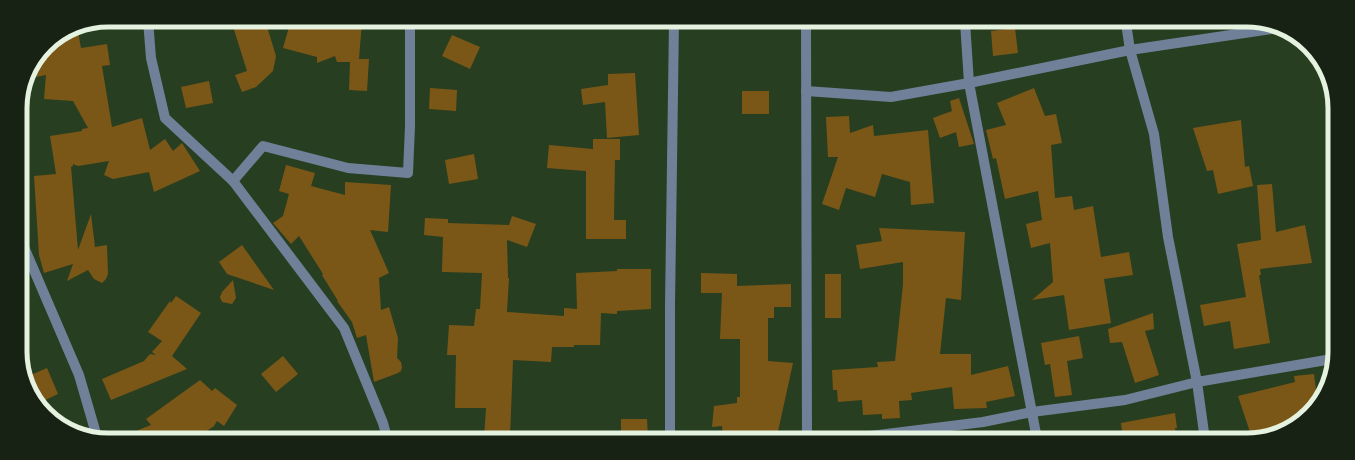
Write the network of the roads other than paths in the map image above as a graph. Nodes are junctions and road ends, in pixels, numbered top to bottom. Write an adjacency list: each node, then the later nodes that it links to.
1 (149, 27): 11 (street)
2 (410, 27): 11 (street)
3 (674, 27): 18 (street)
4 (806, 27): 10 (street)
5 (964, 27): 9 (street)
6 (1127, 27): 8 (street)
7 (1266, 30): 8 (street)
8 (1130, 50): 9 (street); 14 (street)
9 (969, 83): 10 (street); 15 (street)
10 (806, 91): 19 (street)
11 (233, 181): 17 (street)
12 (27, 254): 16 (street)
13 (1327, 360): 14 (street)
14 (1197, 382): 15 (street); 22 (street)
15 (1032, 412): 20 (street); 21 (street)
16 (94, 431)
17 (385, 433)
18 (670, 433)
19 (807, 433)
20 (894, 433)
21 (1036, 433)
22 (1204, 433)

